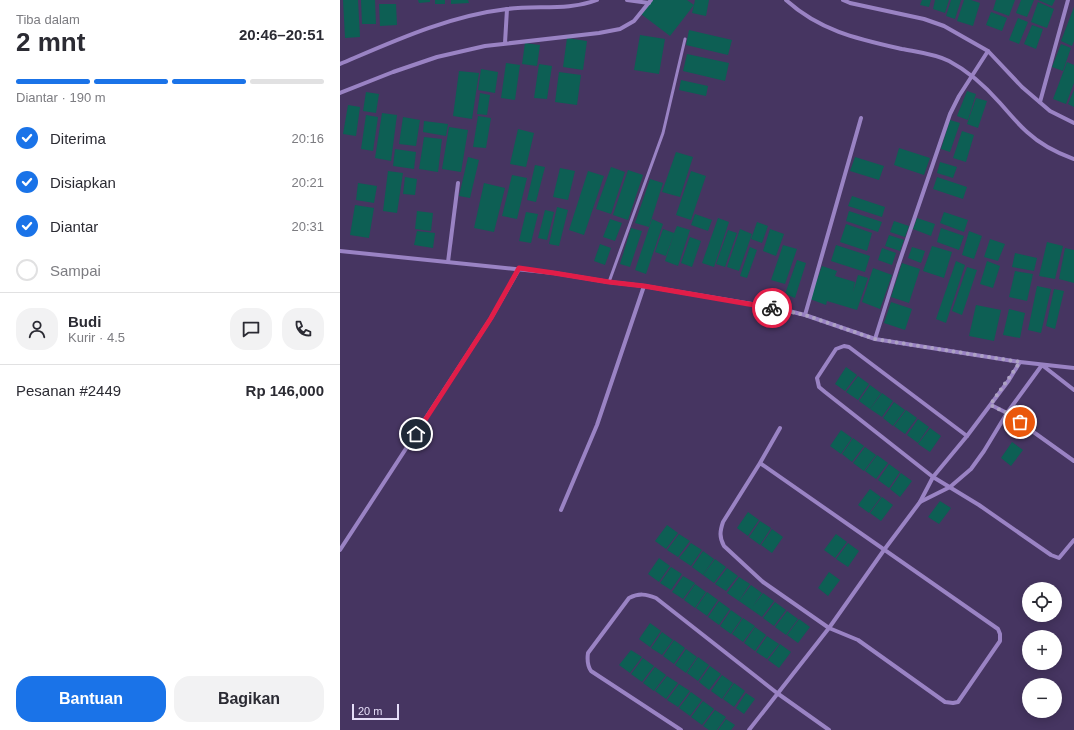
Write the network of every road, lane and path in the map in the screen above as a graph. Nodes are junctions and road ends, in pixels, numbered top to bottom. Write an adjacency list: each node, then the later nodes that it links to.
1 (597, 0): 7 (street)
2 (628, 0): 6 (street)
3 (786, 0): 12 (street)
4 (843, 0): 10 (street)
5 (1068, 0): 14 (street)
6 (650, 1): 9 (street)
7 (507, 9): 9 (street); 11 (street)
8 (685, 39): 22 (lane)
9 (505, 43): 13 (street)
10 (988, 51): 12 (street); 14 (street)
11 (340, 64)
12 (972, 76): 17 (street); 25 (street)
13 (340, 93)
14 (1040, 102): 16 (street)
15 (861, 118): 24 (street)
16 (1074, 123)
17 (1074, 159)
18 (458, 183): 20 (street)
19 (340, 251): 20 (street)
20 (448, 262): 21 (street)
21 (519, 268): 22 (street); 41 (street)
22 (609, 282): 23 (street)
23 (644, 286): 24 (street); 39 (street)
24 (805, 315): 25 (street)
25 (875, 339): 26 (street)
26 (1020, 362): 27 (street); 30 (street)
27 (1042, 365): 28 (street); 29 (street); 31 (street)
28 (1074, 368)
29 (1074, 390)
30 (990, 405): 31 (street); 33 (street)
31 (1007, 413): 34 (street); 37 (street)
32 (780, 428): 35 (street)
33 (967, 436): 36 (street); 36 (street)
34 (1074, 461)
35 (760, 463): 42 (street); 43 (street)
36 (933, 477): 37 (street); 38 (street)
37 (950, 487): 38 (street); 40 (street)
38 (920, 502): 42 (street)
39 (561, 510)
40 (1074, 540)
41 (340, 550)
42 (884, 550): 43 (street); 43 (street)
43 (829, 628): 44 (street)
44 (777, 693): 45 (street); 46 (street); 47 (street)
45 (681, 730)
46 (749, 730)
47 (829, 730)

